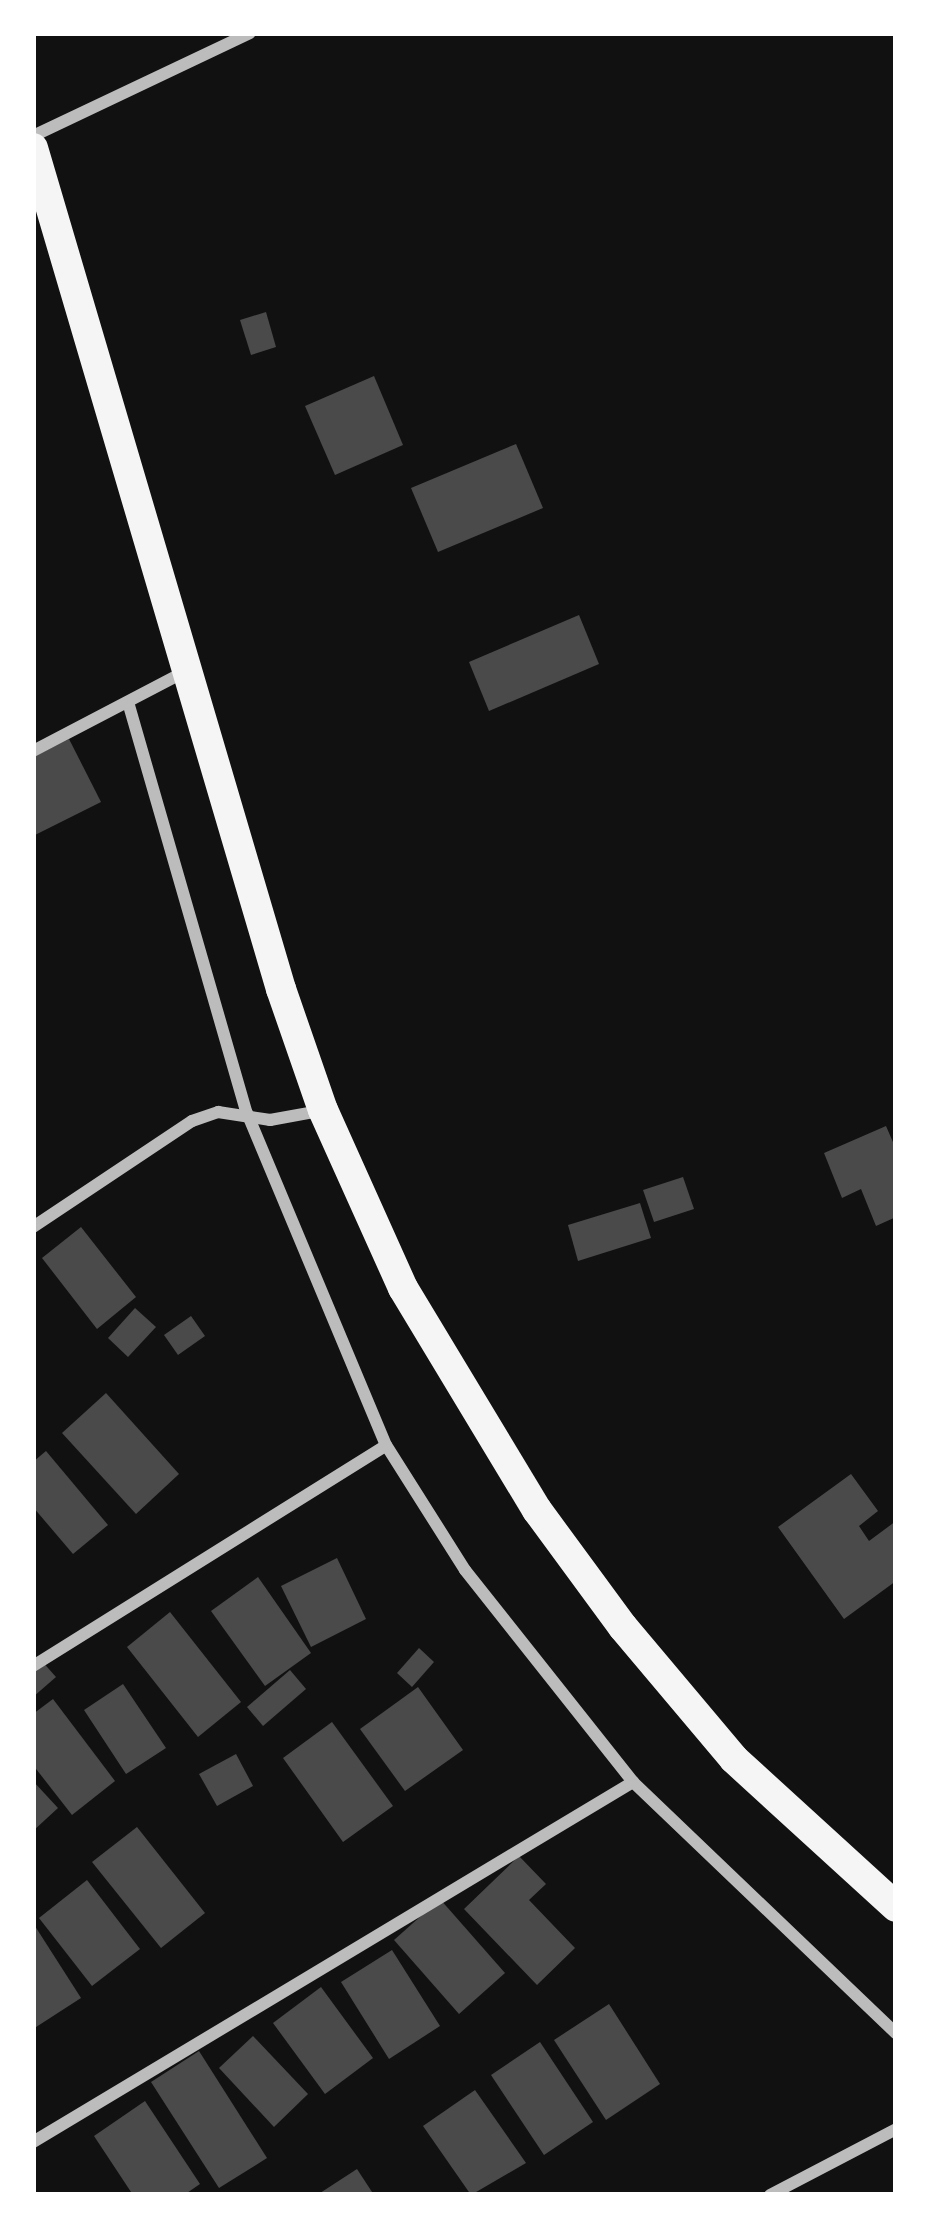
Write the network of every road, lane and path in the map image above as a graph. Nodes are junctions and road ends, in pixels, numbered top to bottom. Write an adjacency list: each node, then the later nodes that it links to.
1 (250, 33): 2 (street)
2 (33, 136)
3 (33, 148): 4 (highway)
4 (187, 671): 5 (street); 7 (highway)
5 (128, 702): 6 (street); 8 (street)
6 (33, 751)
7 (323, 1110): 8 (street); 13 (highway)
8 (247, 1113): 9 (street); 10 (street)
9 (33, 1227)
10 (386, 1445): 11 (street); 12 (street)
11 (33, 1666)
12 (633, 1782): 14 (street); 16 (street)
13 (896, 1907)
14 (896, 2032)
15 (896, 2129): 17 (street)
16 (33, 2142)
17 (770, 2195)

